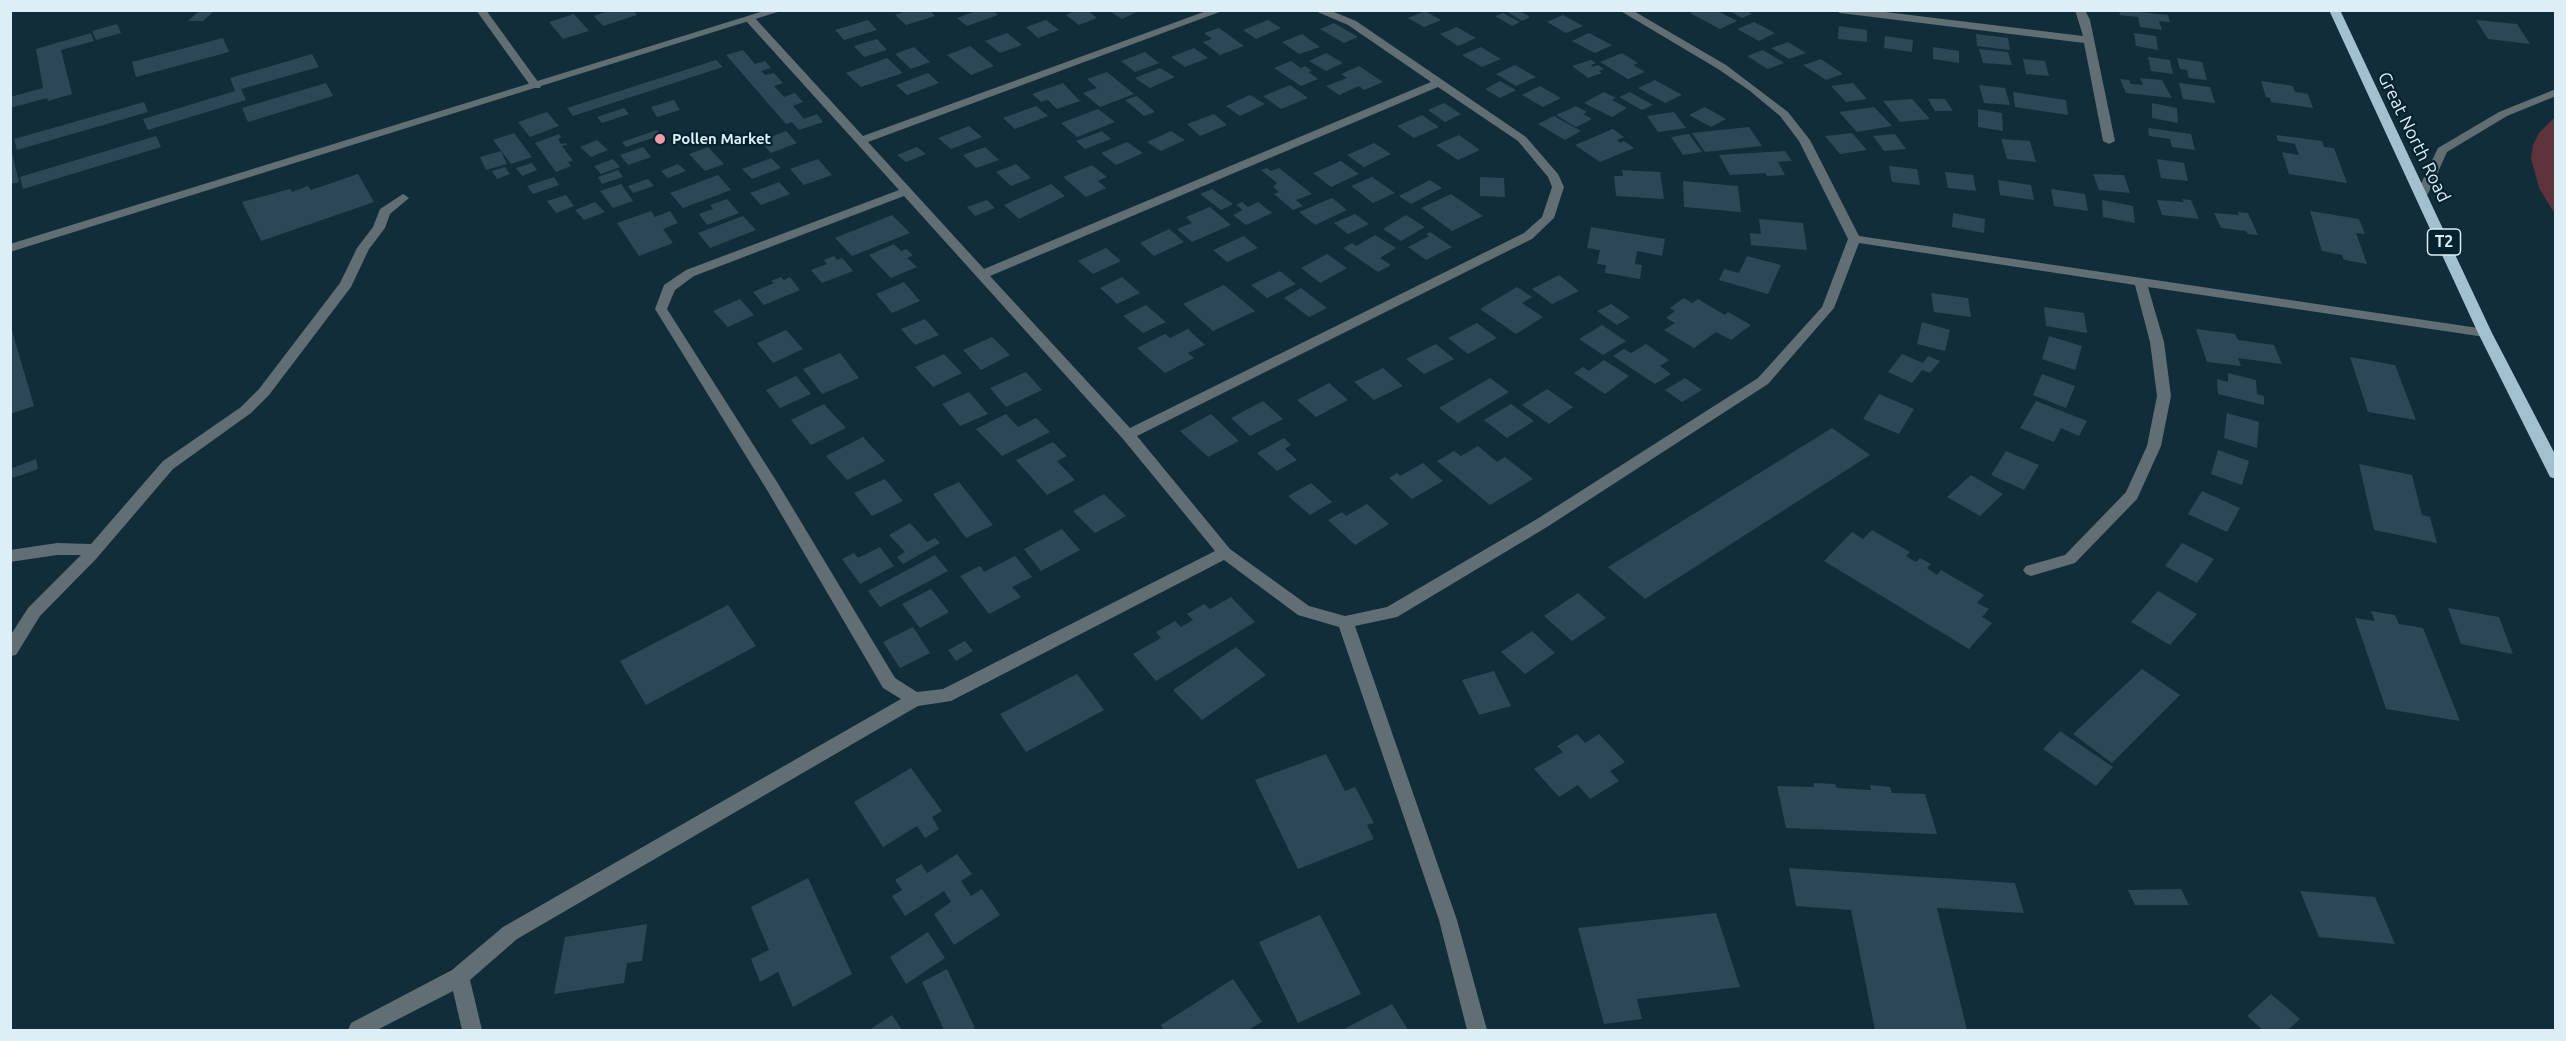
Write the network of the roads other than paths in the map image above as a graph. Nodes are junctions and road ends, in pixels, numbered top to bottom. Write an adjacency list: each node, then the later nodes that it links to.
1 (481, 10): 12 (street)
2 (779, 10): 9 (street)
3 (1220, 10): 14 (street)
4 (1318, 10): 11 (street)
5 (1624, 10): 19 (street)
6 (1840, 10): 10 (street)
7 (2080, 10): 10 (street)
8 (2334, 10): 17 (highway, Great North Road / T2)
9 (750, 20): 12 (street); 14 (street)
10 (2087, 40): 15 (street)
11 (1440, 82): 21 (street); 24 (street)
12 (536, 86): 20 (street)
13 (2556, 92): 17 (street)
14 (859, 141): 16 (street)
15 (2109, 141)
16 (905, 192): 21 (street); 32 (street)
17 (2422, 194): 23 (highway, Great North Road / T2)
18 (403, 198): 26 (street)
19 (1854, 239): 22 (street); 30 (street)
20 (10, 248)
21 (981, 275): 24 (street)
22 (2140, 280): 23 (street); 29 (street)
23 (2485, 333): 25 (highway, Great North Road / T2)
24 (1128, 435): 27 (street)
25 (2556, 473)
26 (95, 550): 28 (street); 31 (street)
27 (1225, 553): 30 (street); 32 (street)
28 (10, 556)
29 (2031, 570)
30 (1345, 622): 36 (street)
31 (10, 650)
32 (915, 699): 33 (street)
33 (459, 977): 34 (street); 35 (street)
34 (358, 1030)
35 (472, 1030)
36 (1477, 1030)

